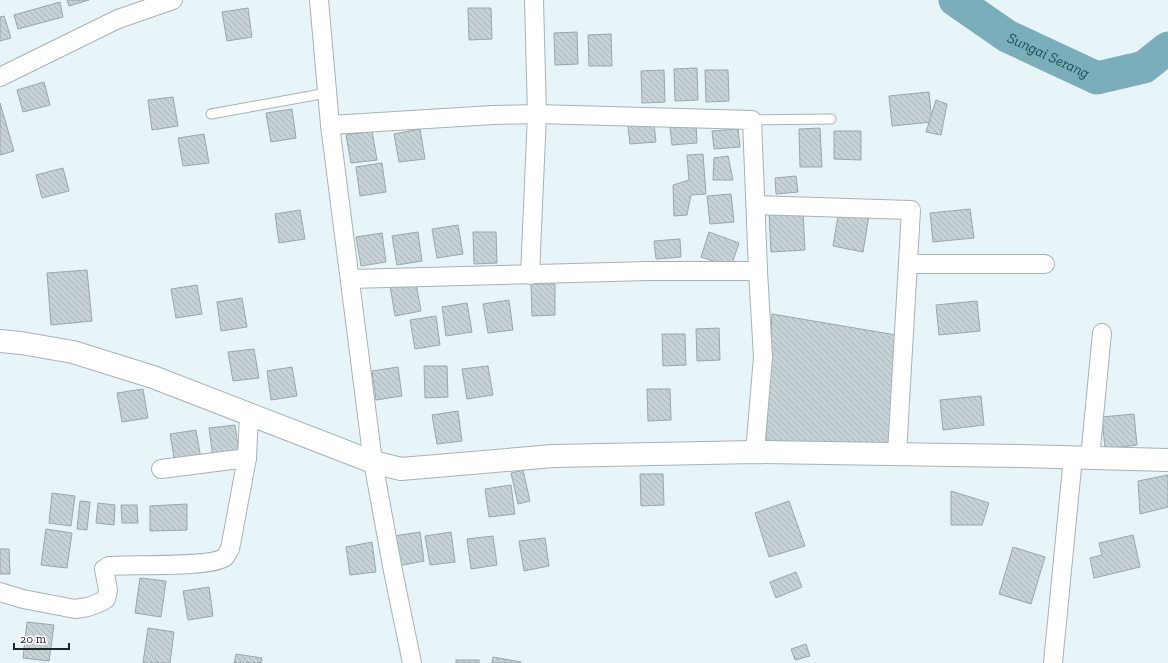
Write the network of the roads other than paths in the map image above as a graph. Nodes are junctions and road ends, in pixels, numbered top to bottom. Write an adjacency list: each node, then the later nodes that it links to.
1 (173, 0): 4 (street)
2 (319, 0): 5 (street)
3 (534, 0): 7 (street)
4 (0, 77)
5 (328, 93): 6 (lane); 10 (street)
6 (211, 114)
7 (537, 114): 9 (street); 10 (street); 15 (street)
8 (831, 119): 9 (lane)
9 (752, 120): 11 (street)
10 (330, 125): 16 (street)
11 (756, 205): 12 (street); 14 (street)
12 (908, 264): 13 (street); 21 (street)
13 (1045, 264)
14 (758, 271): 15 (street); 20 (street)
15 (530, 275): 16 (street)
16 (350, 279): 25 (street)
17 (1102, 333): 23 (street)
18 (0, 341): 19 (street)
19 (249, 414): 22 (street); 25 (street)
20 (755, 452): 21 (street); 25 (street)
21 (897, 454): 23 (street)
22 (247, 458): 26 (street); 27 (street)
23 (1082, 458): 24 (street); 29 (street)
24 (1168, 460)
25 (373, 462): 28 (street)
26 (161, 469)
27 (0, 592)
28 (412, 663)
29 (1053, 663)

